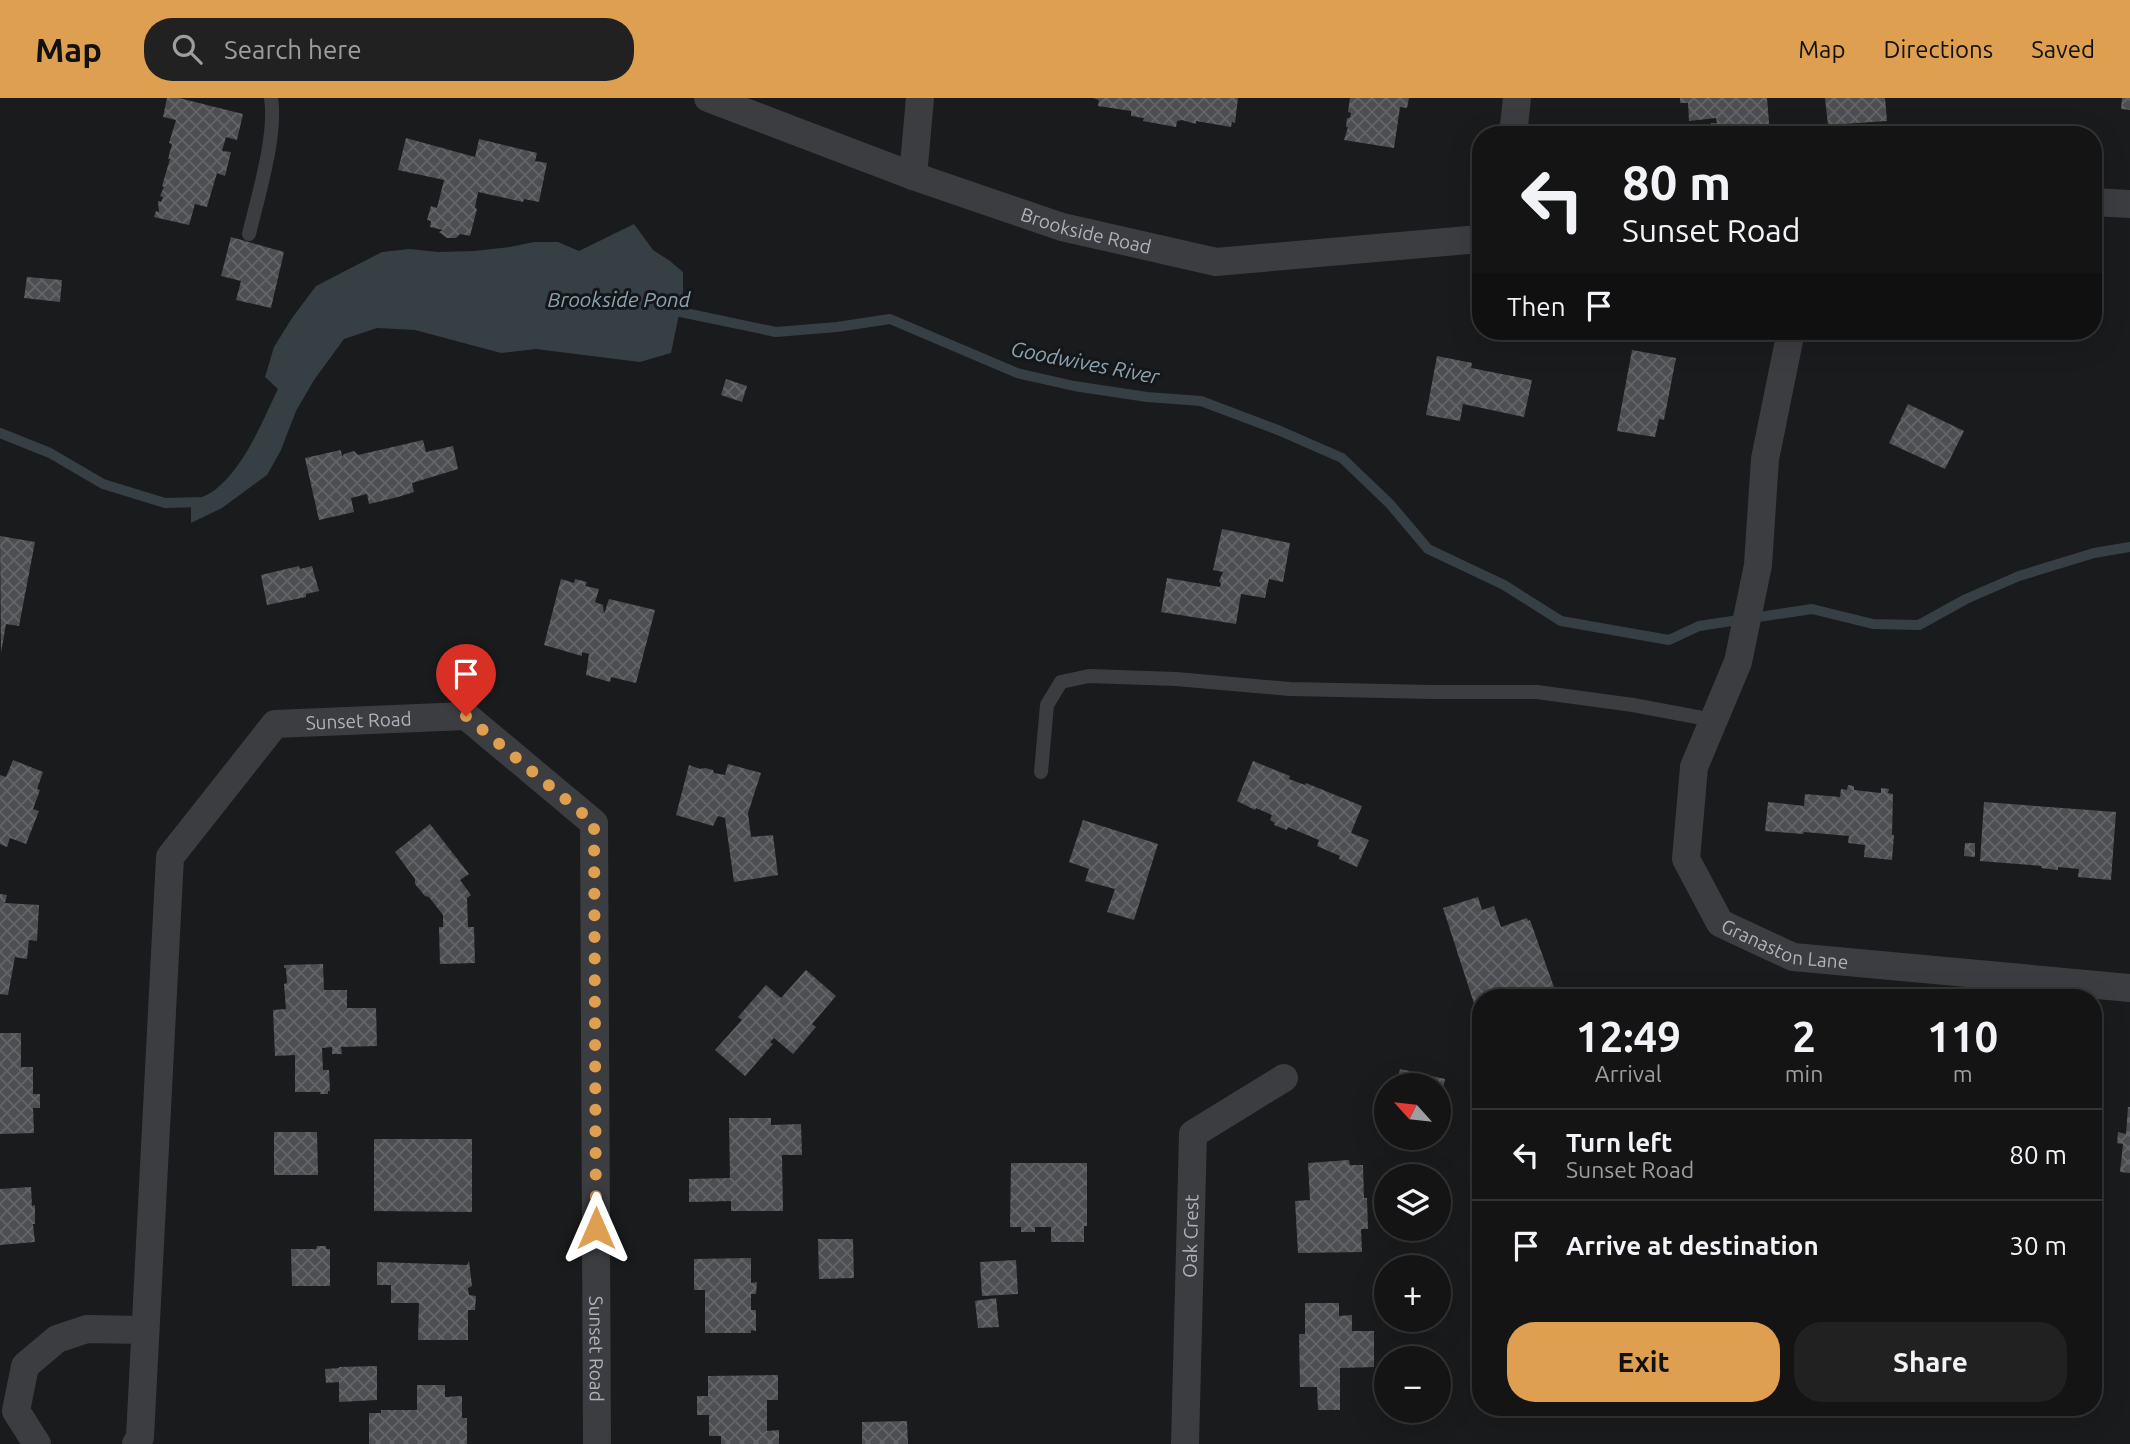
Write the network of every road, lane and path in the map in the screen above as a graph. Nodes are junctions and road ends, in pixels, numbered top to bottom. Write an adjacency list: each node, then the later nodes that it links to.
1 (271, 98): 9 (lane)
2 (708, 98): 6 (street, Brookside Road)
3 (920, 98): 6 (street)
4 (1517, 98): 5 (street)
5 (1514, 126)
6 (913, 176): 10 (street, Brookside Road)
7 (2102, 202): 8 (street)
8 (2130, 204)
9 (249, 233)
10 (1472, 240)
11 (1789, 340): 12 (street, Granaston Lane)
12 (1713, 720): 13 (lane); 14 (street, Granaston Lane)
13 (1041, 772)
14 (2130, 988)
15 (1284, 1078): 20 (street, Oak Crest)
16 (145, 1330): 17 (street); 18 (street, Sunset Road); 19 (street, Sunset Road)
17 (37, 1444)
18 (136, 1444)
19 (597, 1444)
20 (1185, 1444)

